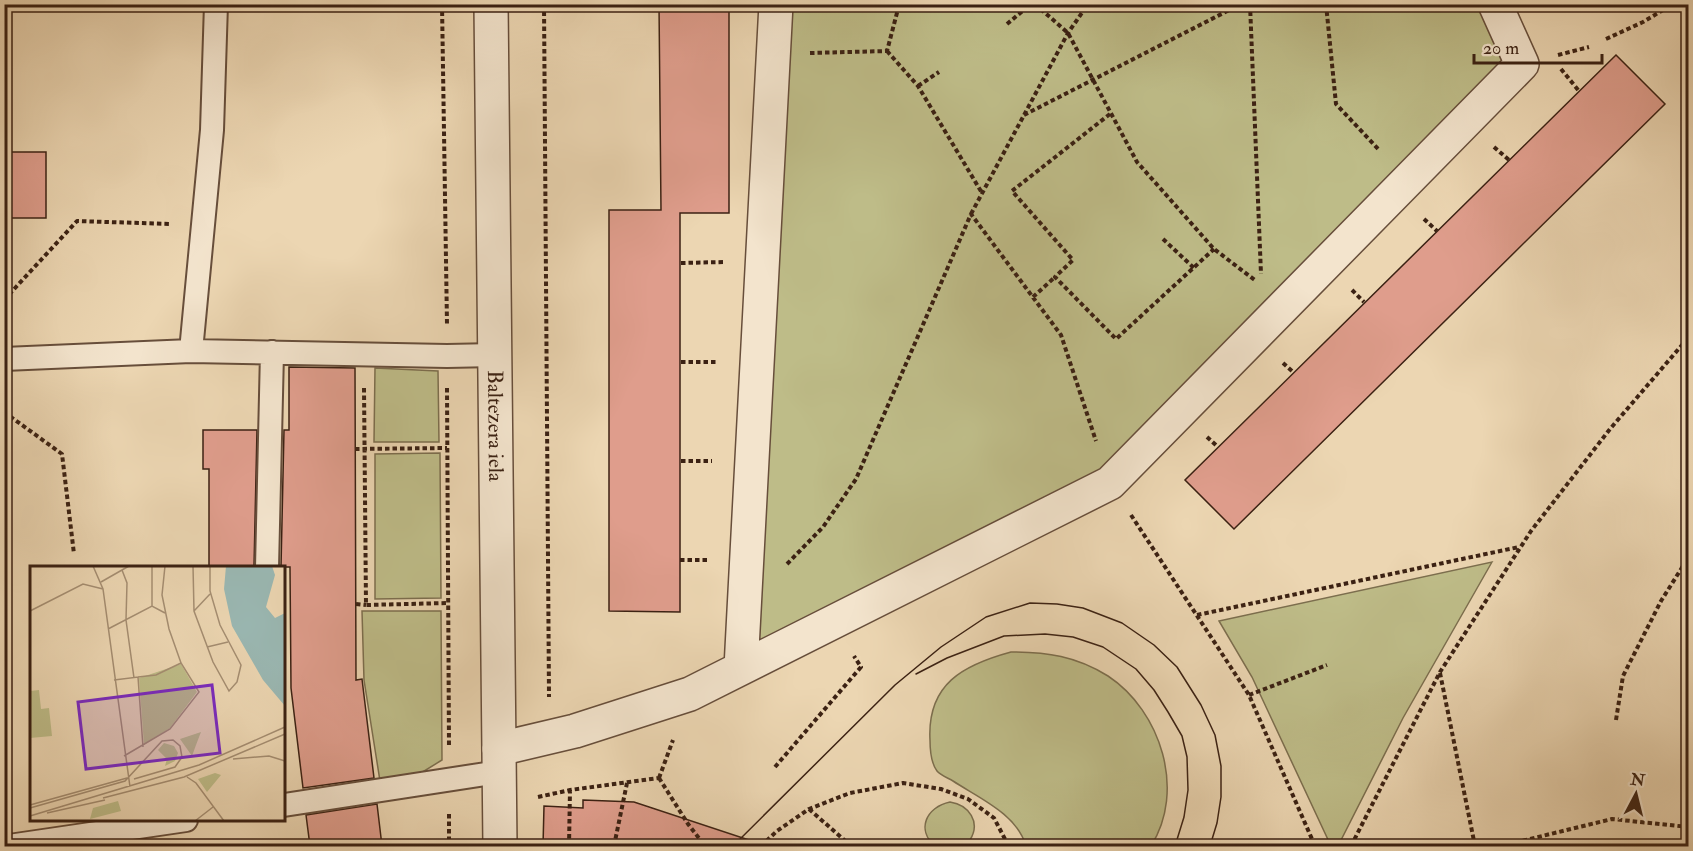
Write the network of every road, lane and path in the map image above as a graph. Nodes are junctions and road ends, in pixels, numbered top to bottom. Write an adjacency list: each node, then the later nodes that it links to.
1 (216, 4): 30 (lane)
2 (442, 4): 42 (path)
3 (491, 4): 41 (street, Baltezera iela)
4 (544, 4): 64 (path)
5 (776, 4): 19 (street)
6 (995, 4): 14 (path)
7 (1033, 4): 15 (path); 16 (path)
8 (1089, 4): 16 (path)
9 (1241, 4): 22 (path)
10 (1250, 4): 32 (path)
11 (1326, 4): 27 (path)
12 (1495, 4): 27 (street)
13 (1673, 4): 17 (path)
14 (914, 6): 18 (path)
15 (1007, 24)
16 (1068, 33): 22 (path); 26 (path)
17 (1606, 39)
18 (887, 51): 19 (path); 23 (path)
19 (775, 54): 56 (street)
20 (1558, 65): 24 (path)
21 (939, 72): 23 (path)
22 (1093, 81): 25 (path); 26 (path)
23 (918, 86): 28 (path)
24 (1579, 92)
25 (1110, 114): 32 (path); 34 (path)
26 (1024, 115): 28 (path)
27 (1408, 180): 48 (street)
28 (982, 194): 29 (path)
29 (971, 214): 35 (path); 56 (path)
30 (203, 226): 36 (path); 38 (lane)
31 (1163, 239): 33 (path)
32 (1214, 249): 33 (path)
33 (1194, 268): 34 (path)
34 (1055, 277): 35 (path)
35 (1033, 297): 48 (path)
36 (4, 300)
37 (1689, 338): 49 (path)
38 (191, 351): 39 (lane); 43 (lane)
39 (272, 352): 40 (lane); 52 (lane)
40 (363, 354): 42 (lane); 45 (path)
41 (495, 355): 42 (lane); 65 (street, Baltezera iela)
42 (447, 356): 46 (path)
43 (4, 359)
44 (4, 412): 50 (path)
45 (364, 448): 46 (path); 47 (path); 55 (path)
46 (447, 448): 53 (path)
47 (356, 449)
48 (1110, 483): 57 (path); 58 (street)
49 (1520, 546): 57 (path); 61 (path)
50 (74, 554)
51 (1689, 558): 63 (path)
52 (267, 566)
53 (448, 603): 55 (path); 67 (path)
54 (356, 604): 55 (path)
55 (366, 605)
56 (744, 607): 60 (street)
57 (1197, 615): 62 (path)
58 (834, 621): 60 (street); 66 (path)
59 (1328, 665): 62 (path)
60 (741, 668): 64 (street)
61 (1440, 672): 85 (path); 86 (path)
62 (1249, 695): 84 (path)
63 (1616, 720)
64 (550, 738): 65 (street)
65 (499, 760): 67 (lane); 78 (street, Baltezera iela)
66 (775, 767)
67 (449, 780): 71 (lane); 77 (path)
68 (627, 783): 69 (path); 75 (path); 80 (path)
69 (570, 790): 70 (path); 79 (path)
70 (537, 797)
71 (285, 805)
72 (809, 809): 81 (path); 82 (path); 83 (path)
73 (173, 821): 76 (lane)
74 (1689, 827): 87 (path)
75 (702, 842)
76 (9, 846)
77 (449, 846)
78 (500, 846)
79 (569, 846)
80 (614, 846)
81 (761, 846)
82 (851, 846)
83 (1006, 846)
84 (1315, 846)
85 (1351, 846)
86 (1474, 846)
87 (1501, 846)

